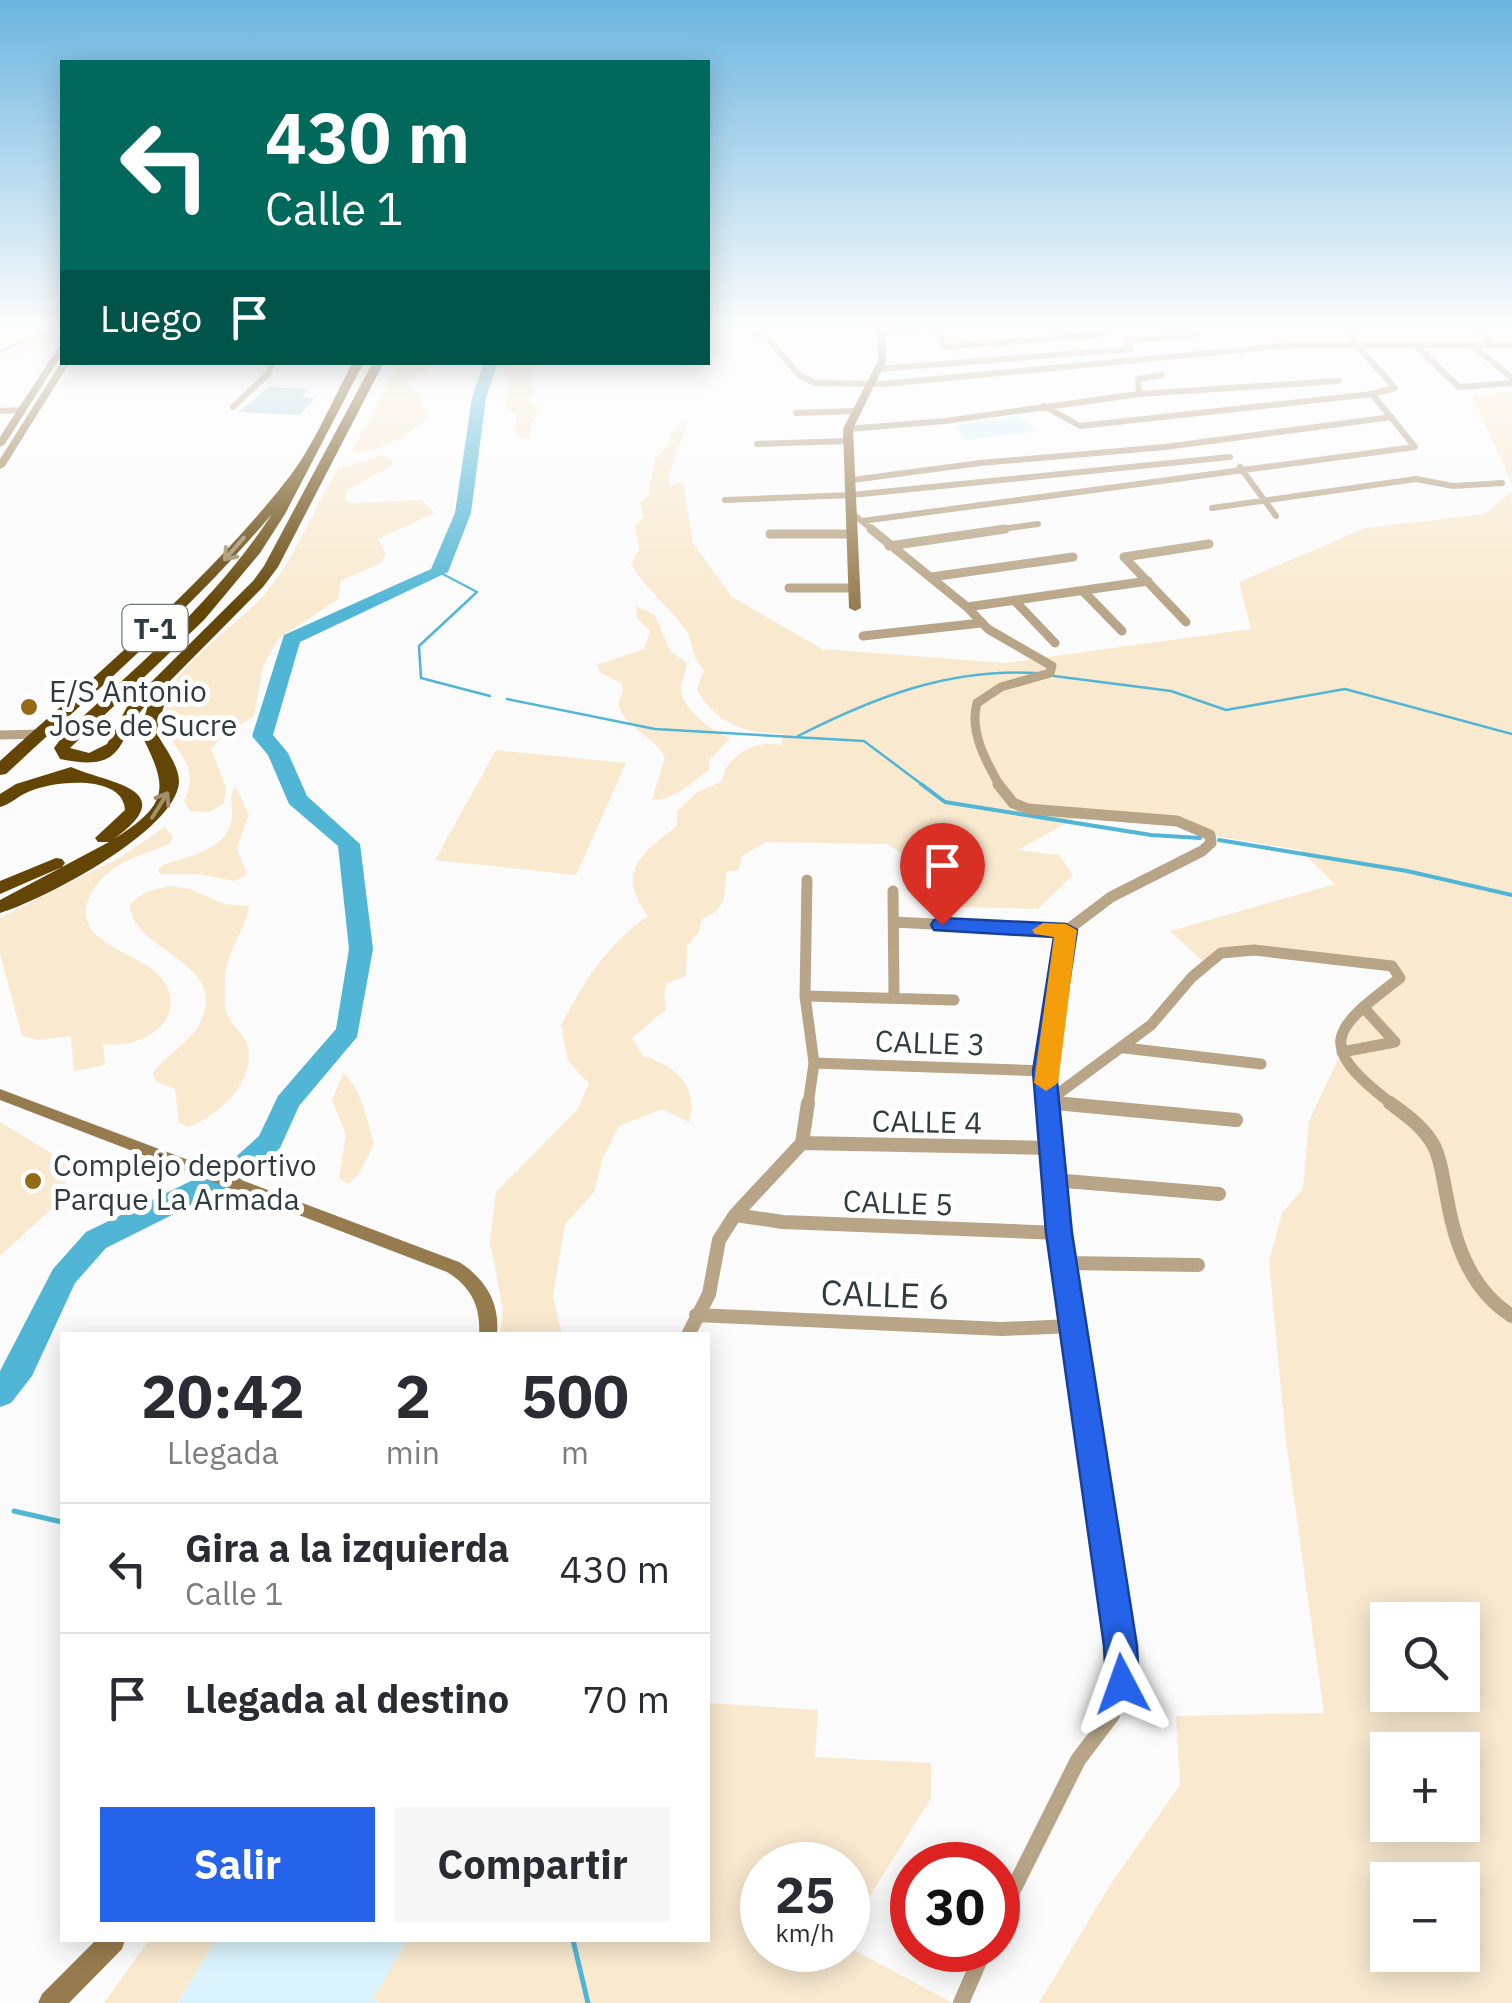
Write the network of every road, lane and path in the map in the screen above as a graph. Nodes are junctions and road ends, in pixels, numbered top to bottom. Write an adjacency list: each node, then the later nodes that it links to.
1 (16, 419): 12 (street)
2 (30, 419): 17 (street)
3 (328, 419): 19 (highway, T-1)
4 (349, 419): 47 (highway, T-1)
5 (851, 419): 11 (street)
6 (955, 419): 11 (street)
7 (1068, 419): 8 (street)
8 (1149, 419)
9 (1373, 419): 14 (street)
10 (1394, 419): 18 (street)
11 (848, 428): 13 (street)
12 (1, 441)
13 (849, 441): 15 (street); 20 (street)
14 (1211, 441): 16 (street); 20 (street)
15 (758, 444)
16 (1230, 457): 18 (street); 22 (street)
17 (0, 466)
18 (1244, 471): 23 (street); 27 (street)
19 (298, 475): 49 (highway, T-1, one-way to 49); 51 (highway)
20 (852, 480): 22 (street)
21 (1502, 483): 23 (street)
22 (852, 495): 24 (street); 27 (street)
23 (1264, 499): 25 (street); 26 (street)
24 (726, 500)
25 (1212, 508)
26 (1276, 516)
27 (858, 518): 30 (street); 32 (street)
28 (1038, 524): 32 (street)
29 (770, 534): 30 (street)
30 (852, 534): 37 (street)
31 (1209, 544): 35 (street)
32 (889, 546): 34 (street)
33 (1072, 557): 34 (street)
34 (931, 577): 40 (street)
35 (1148, 582): 38 (street); 42 (street)
36 (790, 588): 37 (street)
37 (852, 588): 41 (street)
38 (1082, 590): 39 (street); 44 (street)
39 (1014, 600): 40 (street); 46 (street)
40 (967, 606): 43 (street)
41 (855, 608)
42 (1186, 622)
43 (981, 623): 45 (street); 61 (street)
44 (1122, 632)
45 (863, 636)
46 (1055, 643)
47 (164, 680): 48 (highway, T-1); 51 (highway)
48 (148, 732): 51 (highway); 59 (highway, one-way to 48)
49 (38, 734): 50 (street); 52 (highway, T-1)
50 (0, 736)
51 (96, 760): 53 (highway); 54 (highway)
52 (0, 770)
53 (59, 776): 54 (highway); 55 (highway)
54 (128, 790): 57 (highway)
55 (0, 802)
56 (806, 880): 62 (street)
57 (0, 888)
58 (893, 891): 60 (street)
59 (0, 907)
60 (894, 922): 61 (street); 63 (street)
61 (1066, 930): 70 (street)
62 (805, 996): 63 (street); 68 (street)
63 (894, 996): 64 (street)
64 (954, 1000)
65 (1363, 1007): 66 (street); 67 (street); 67 (street)
66 (1125, 1048): 69 (street); 72 (street)
67 (1342, 1052): 83 (street)
68 (814, 1063): 70 (street, CALLE 3); 74 (street)
69 (1261, 1064)
70 (1044, 1071): 72 (street)
71 (0, 1094): 85 (street)
72 (1047, 1102): 73 (street); 75 (street)
73 (1236, 1120)
74 (802, 1143): 75 (street, CALLE 4); 78 (street)
75 (1050, 1148): 76 (street)
76 (1054, 1180): 77 (street); 79 (street)
77 (1219, 1194)
78 (735, 1215): 79 (street, CALLE 5); 82 (street)
79 (1059, 1233): 80 (street)
80 (1067, 1264): 81 (street); 84 (street)
81 (1198, 1265)
82 (696, 1315): 84 (street, CALLE 6); 86 (street)
83 (1512, 1316)
84 (1072, 1326): 87 (street)
85 (489, 1332)
86 (689, 1332)
87 (1020, 1876)
88 (111, 1942): 90 (street)
89 (974, 1972): 91 (street)
90 (51, 2003)
91 (961, 2003)

